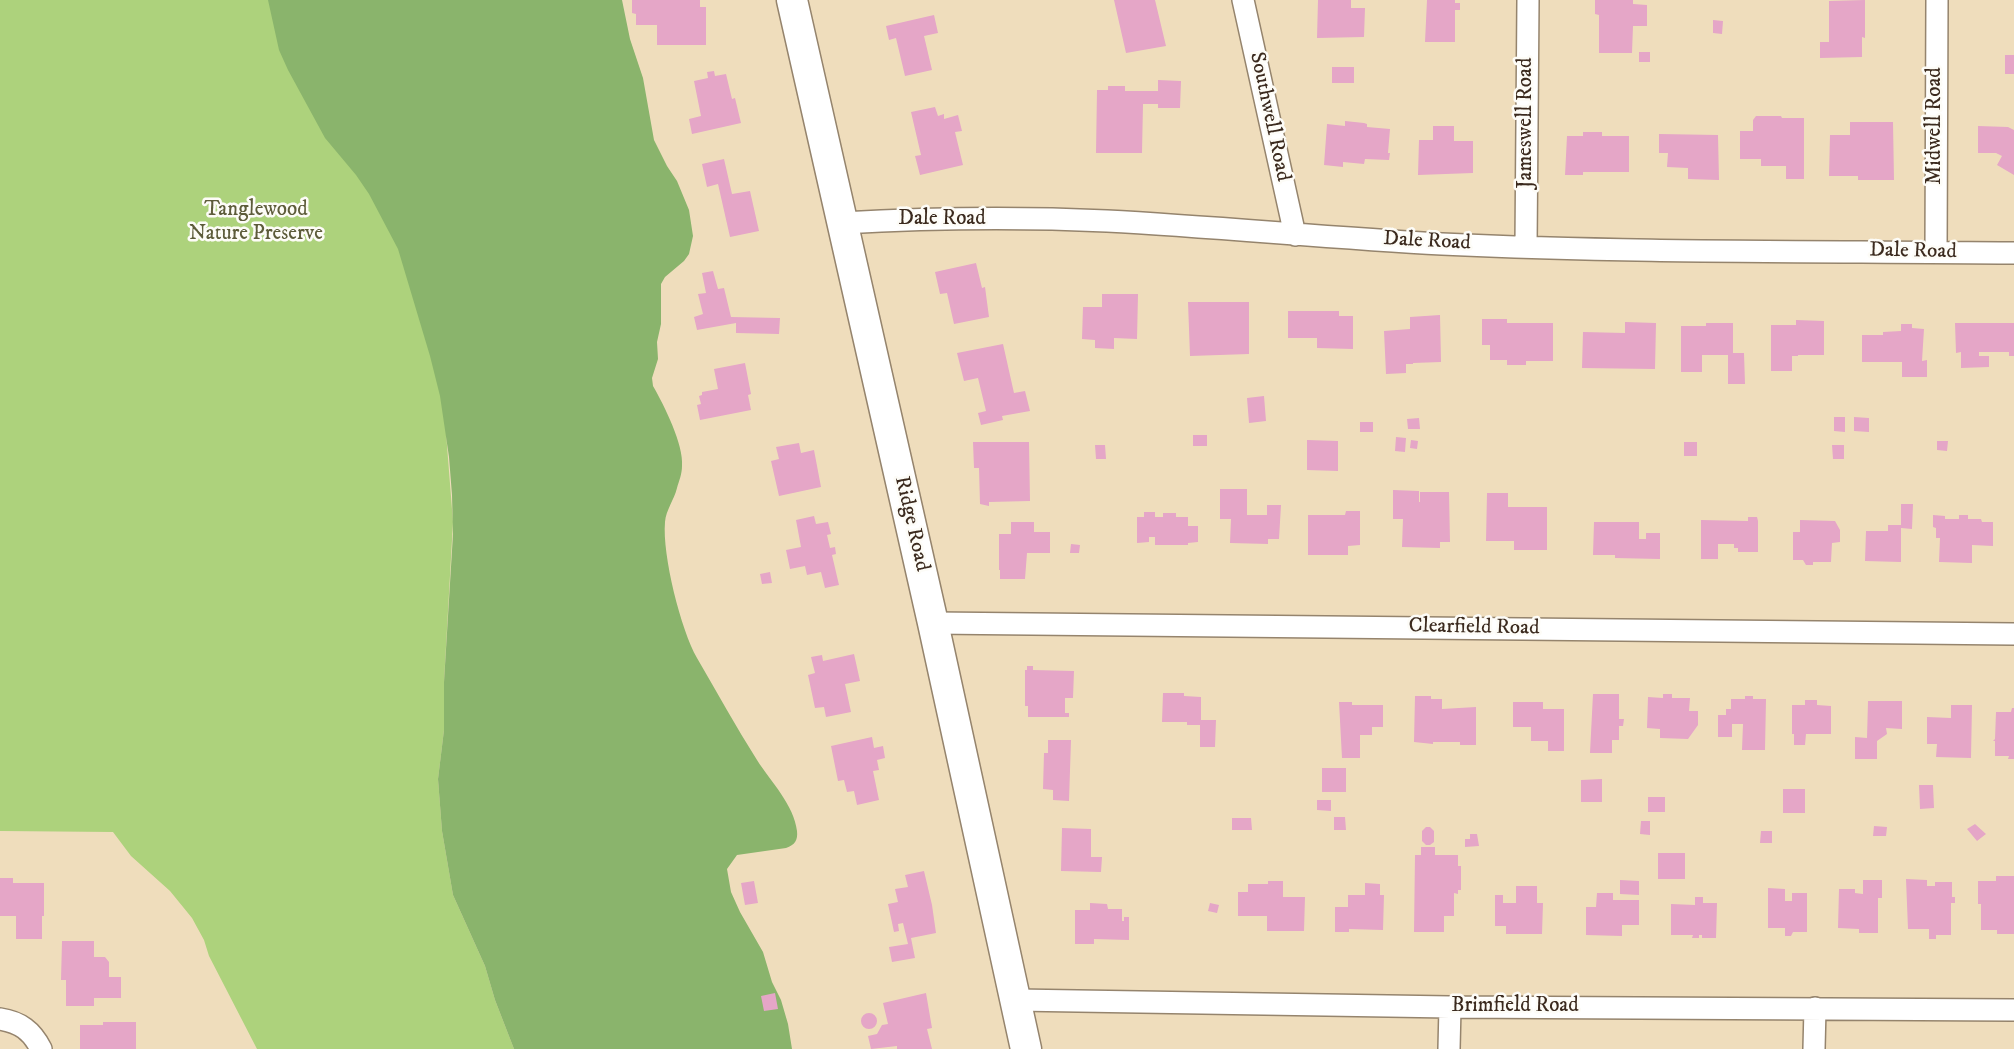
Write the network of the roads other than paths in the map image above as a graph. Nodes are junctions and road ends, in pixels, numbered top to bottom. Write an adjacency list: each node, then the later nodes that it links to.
1 (792, 0): 5 (street, Ridge Road)
2 (1243, 0): 6 (street, Southwell Road)
3 (1528, 0): 7 (street, Jameswell Road)
4 (1937, 0): 8 (street, Midwell Road)
5 (842, 223): 6 (street, Dale Road); 10 (street, Ridge Road)
6 (1295, 235): 7 (street, Dale Road)
7 (1526, 246): 8 (street, Dale Road)
8 (1936, 252): 9 (street, Dale Road)
9 (2014, 253)
10 (933, 623): 11 (street, Clearfield Road); 12 (street, Ridge Road)
11 (2014, 634)
12 (1016, 1000): 13 (street, Brimfield Road); 18 (street, Ridge Road)
13 (1450, 1007): 14 (street, Brimfield Road); 19 (street)
14 (1815, 1008): 15 (street, Brimfield Road); 20 (street)
15 (2014, 1010)
16 (0, 1019): 17 (street)
17 (41, 1049)
18 (1026, 1049)
19 (1449, 1049)
20 (1814, 1049)

